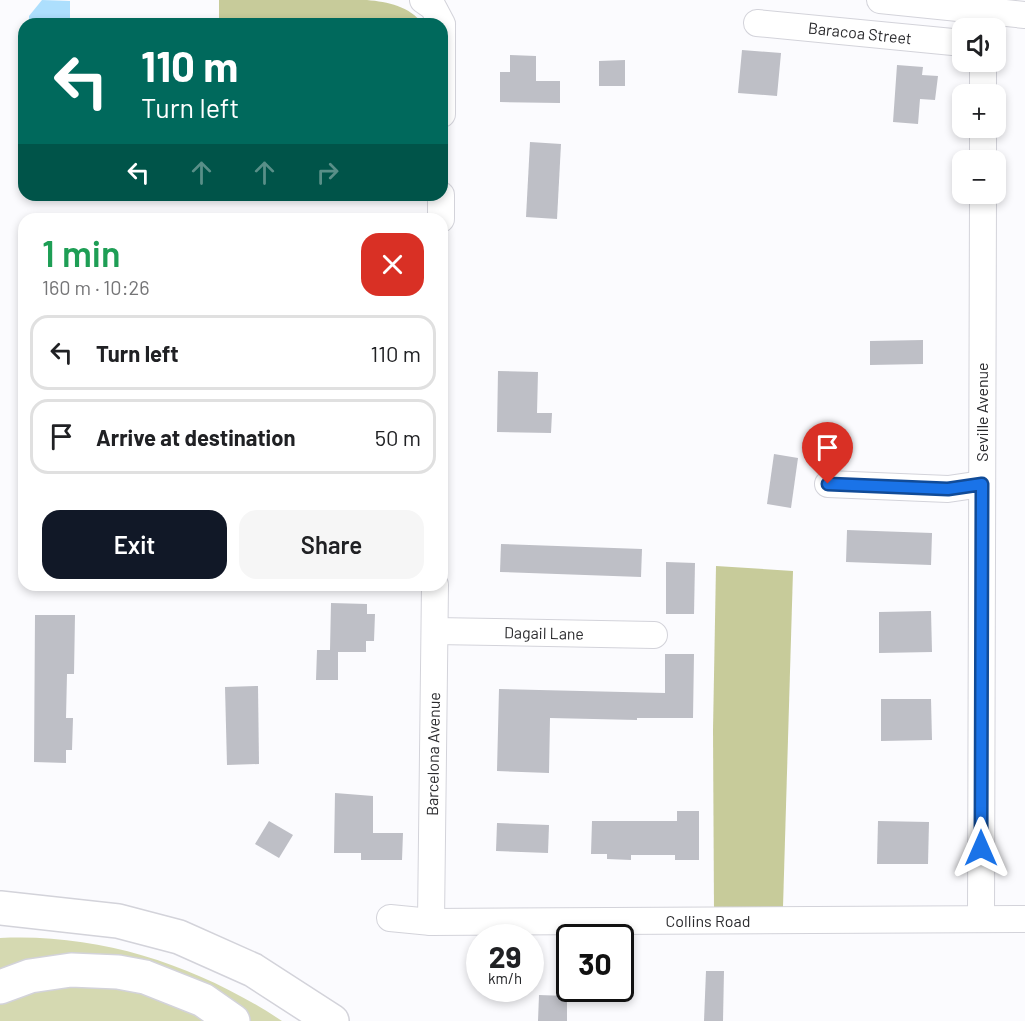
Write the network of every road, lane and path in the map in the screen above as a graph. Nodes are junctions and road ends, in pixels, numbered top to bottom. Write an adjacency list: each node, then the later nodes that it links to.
1 (880, 0): 2 (street)
2 (1025, 15)
3 (757, 22): 4 (street, Baracoa Street)
4 (952, 42)
5 (982, 204): 7 (street, Seville Avenue)
6 (828, 484): 7 (street)
7 (982, 484): 13 (street, Seville Avenue)
8 (435, 591): 9 (street, Barcelona Avenue)
9 (435, 631): 10 (street, Dagail Lane); 15 (street, Barcelona Avenue)
10 (654, 635)
11 (1, 909): 18 (highway)
12 (390, 918): 15 (street, Collins Road)
13 (981, 919): 14 (street, Collins Road); 15 (street, Collins Road)
14 (1025, 919)
15 (431, 922)
16 (0, 987): 17 (highway)
17 (233, 1021)
18 (332, 1021)

